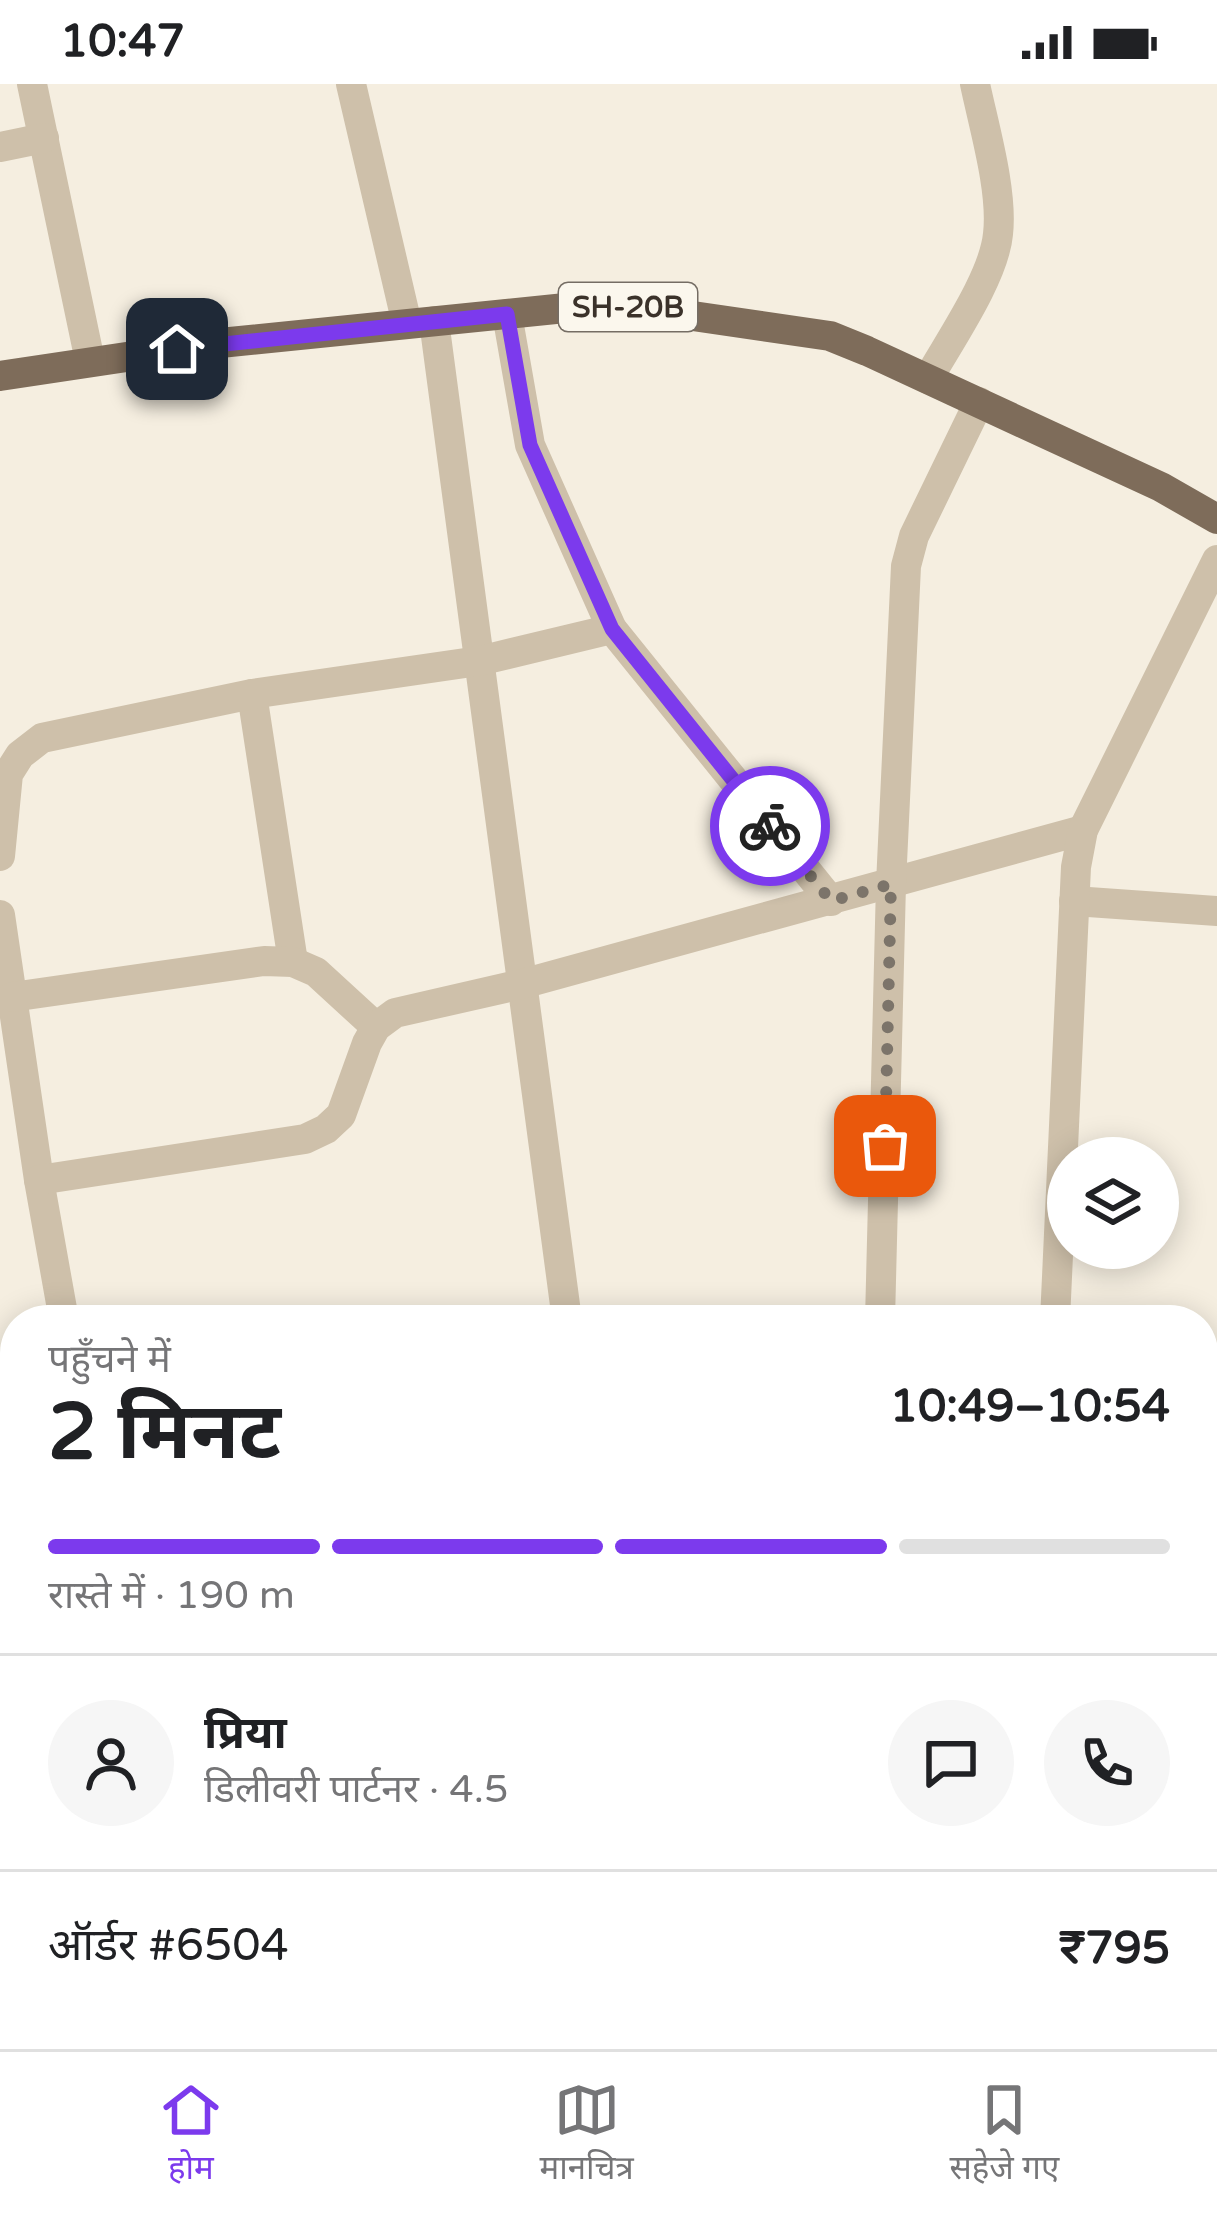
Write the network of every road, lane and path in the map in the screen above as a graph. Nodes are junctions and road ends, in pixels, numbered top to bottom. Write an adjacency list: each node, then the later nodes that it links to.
1 (32, 84): 4 (street)
2 (351, 84): 7 (street)
3 (975, 84): 10 (street)
4 (44, 138): 5 (street); 8 (street)
5 (0, 147)
6 (507, 314): 7 (main road, SH-20B); 10 (main road, SH-20B); 14 (street)
7 (420, 323): 8 (main road, SH-20B); 15 (street)
8 (91, 362): 9 (main road, SH-20B)
9 (0, 376)
10 (928, 379): 11 (main road, SH-20B)
11 (979, 402): 12 (main road, SH-20B); 19 (street)
12 (1217, 519)
13 (1217, 560): 17 (street)
14 (612, 629): 15 (street); 20 (street)
15 (479, 661): 16 (street); 25 (street)
16 (252, 694): 18 (street); 24 (street)
17 (1083, 830): 19 (street); 21 (street)
18 (0, 856)
19 (891, 884): 20 (street); 31 (street)
20 (831, 901): 25 (street)
21 (1074, 901): 22 (street); 32 (street)
22 (1217, 911)
23 (0, 915): 26 (street)
24 (293, 962): 26 (street); 27 (street)
25 (522, 984): 27 (street); 30 (street)
26 (12, 997): 28 (street)
27 (376, 1027): 28 (street)
28 (40, 1180): 29 (street)
29 (61, 1305)
30 (565, 1305)
31 (880, 1305)
32 (1055, 1305)

